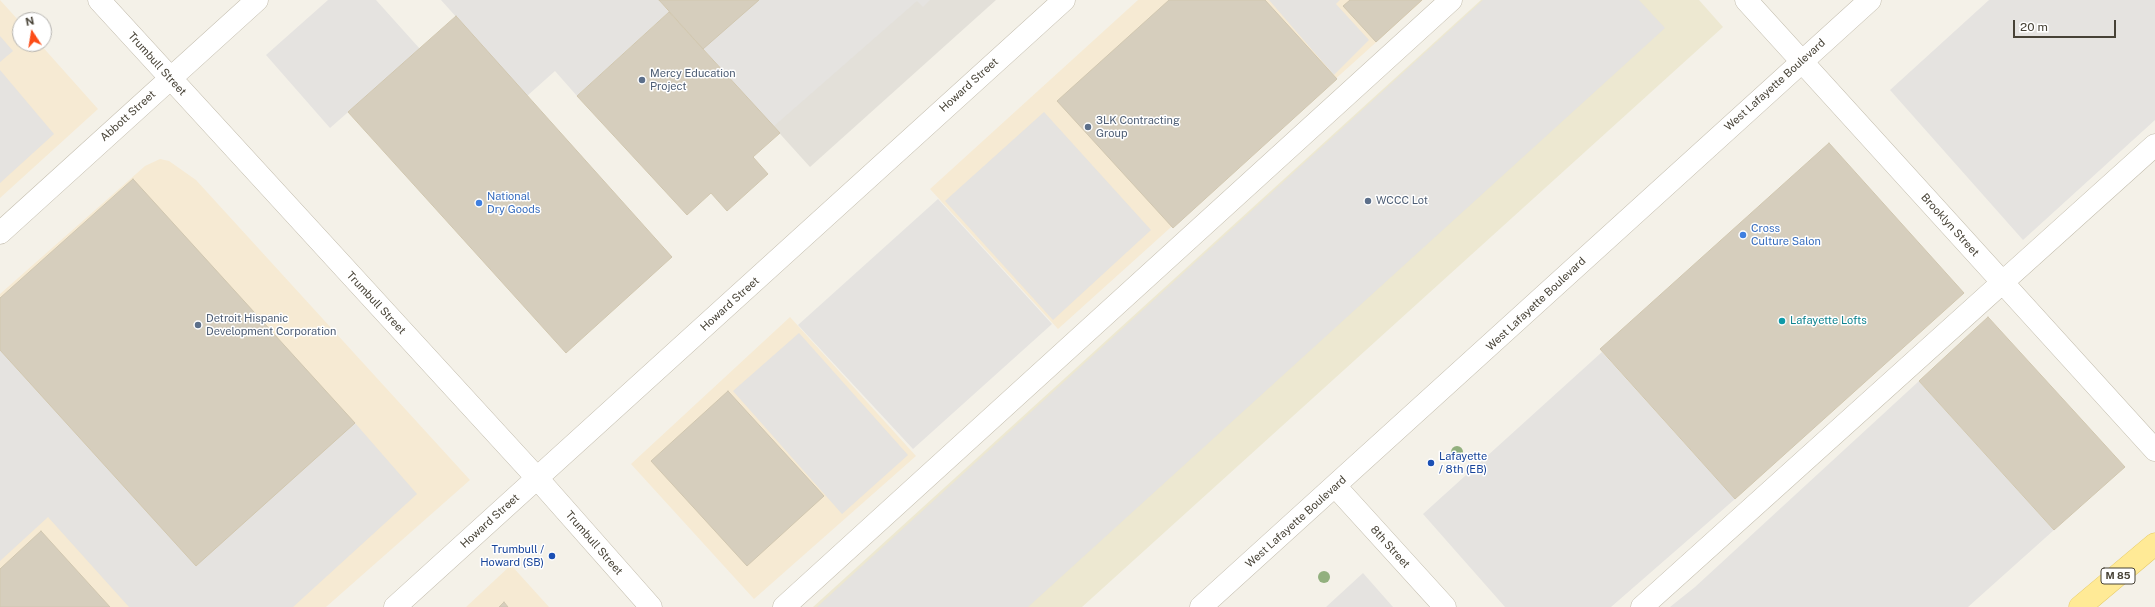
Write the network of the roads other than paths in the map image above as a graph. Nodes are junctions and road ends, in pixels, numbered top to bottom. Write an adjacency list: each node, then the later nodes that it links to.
1 (99, 0): 8 (street, Trumbull Street)
2 (257, 0): 8 (street, Abbott Street)
3 (1064, 0): 13 (street, Howard Street)
4 (1451, 0): 18 (street)
5 (1746, 0): 7 (street, Brooklyn Street)
6 (1870, 0): 7 (street, West Lafayette Boulevard)
7 (1801, 60): 11 (street, Brooklyn Street); 14 (street, West Lafayette Boulevard)
8 (170, 78): 10 (street, Abbott Street); 13 (street, Trumbull Street)
9 (2155, 145): 11 (street)
10 (0, 234)
11 (2002, 284): 12 (street, Brooklyn Street); 21 (street)
12 (2155, 450)
13 (537, 478): 16 (street, Howard Street); 17 (street, Trumbull Street)
14 (1336, 487): 19 (street, West Lafayette Boulevard); 20 (street, 8th Street)
15 (2155, 544): 22 (main road, M 85)
16 (395, 607)
17 (651, 607)
18 (784, 607)
19 (1201, 607)
20 (1445, 607)
21 (1642, 607)
22 (2080, 607)

